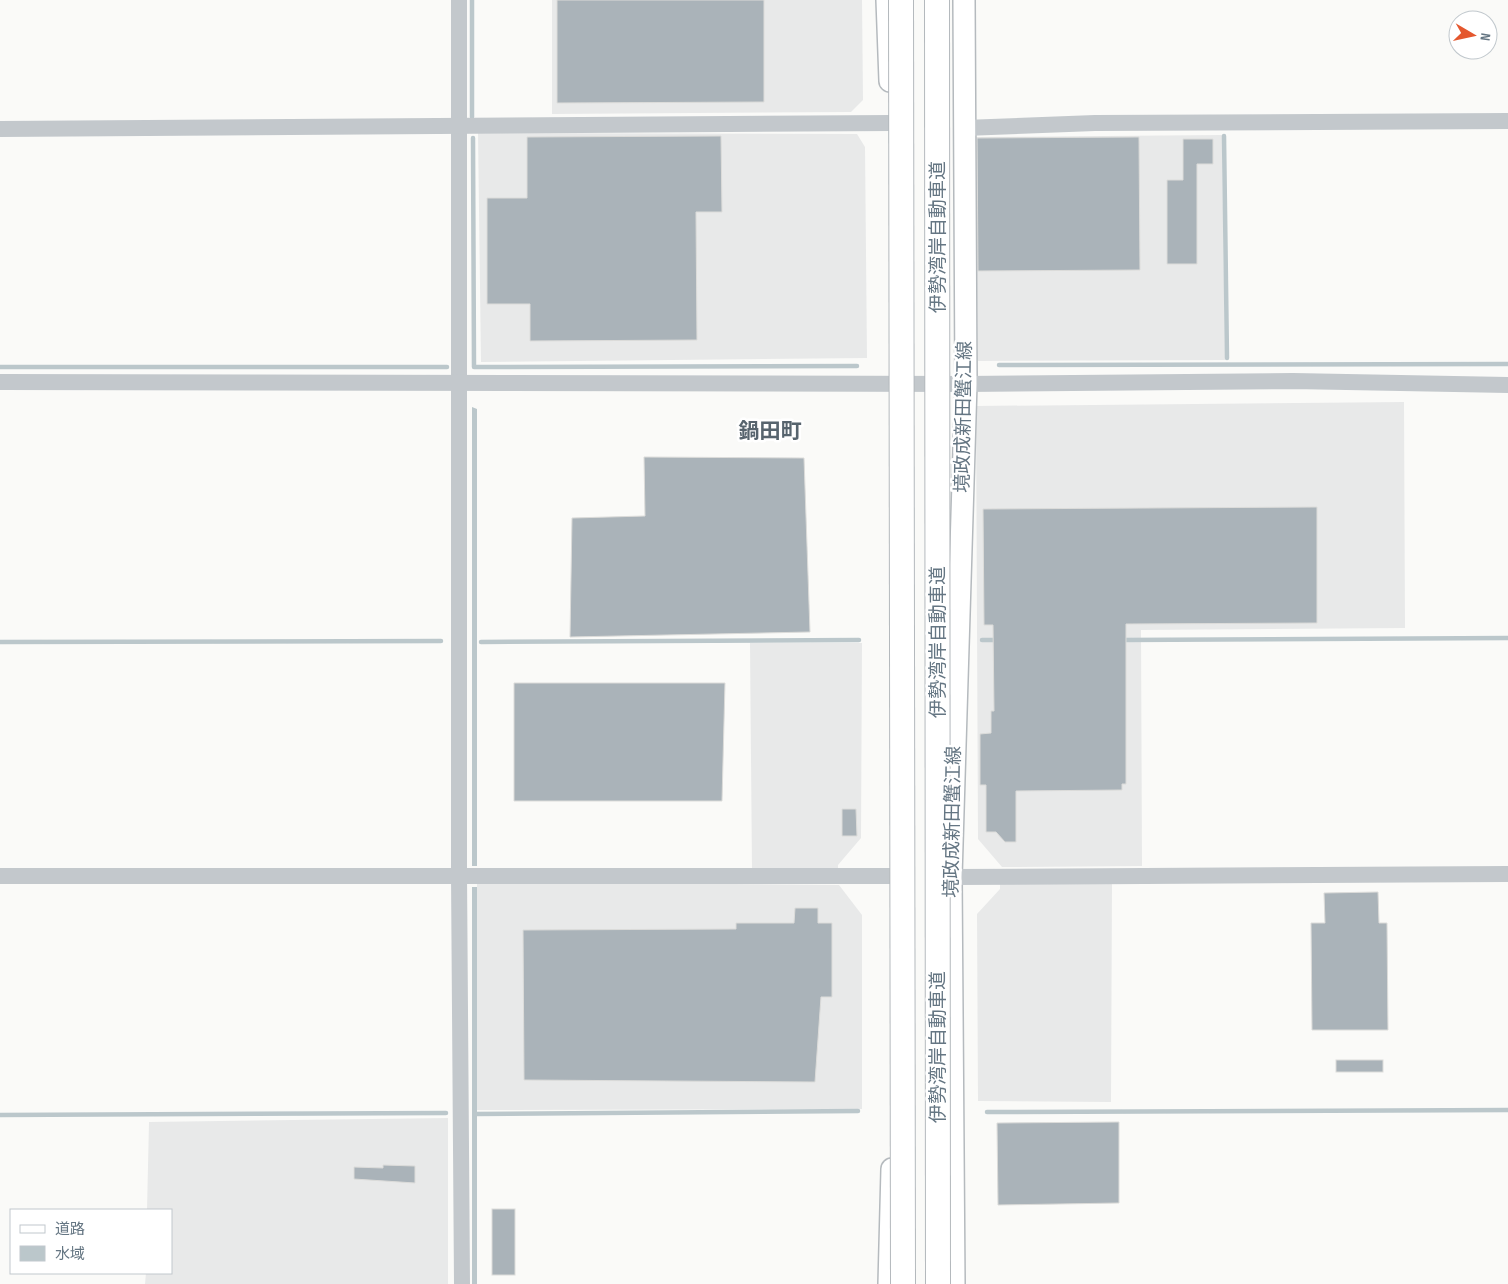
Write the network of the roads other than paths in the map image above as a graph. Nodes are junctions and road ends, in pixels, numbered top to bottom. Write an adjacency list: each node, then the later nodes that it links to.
1 (458, 0): 8 (street)
2 (887, 0): 7 (main road)
3 (901, 0): 23 (highway, 伊勢湾岸自動車道, bridge)
4 (937, 0): 24 (highway, 伊勢湾岸自動車道, bridge)
5 (964, 0): 9 (main road, 境政成新田蟹江線)
6 (1508, 121): 9 (street)
7 (892, 123): 8 (street); 13 (main road)
8 (459, 128): 10 (street); 11 (street)
9 (964, 128): 14 (main road, 境政成新田蟹江線)
10 (0, 129)
11 (459, 381): 12 (street); 13 (street); 17 (street)
12 (0, 382)
13 (894, 382): 14 (street); 19 (main road)
14 (966, 384): 15 (street); 20 (main road, 境政成新田蟹江線)
15 (1508, 384)
16 (1508, 874): 20 (street)
17 (458, 875): 18 (street); 19 (street); 21 (street)
18 (0, 876)
19 (897, 876): 22 (main road)
20 (951, 877): 25 (main road, 境政成新田蟹江線)
21 (462, 1284)
22 (890, 1284)
23 (903, 1284)
24 (938, 1284)
25 (954, 1284)

